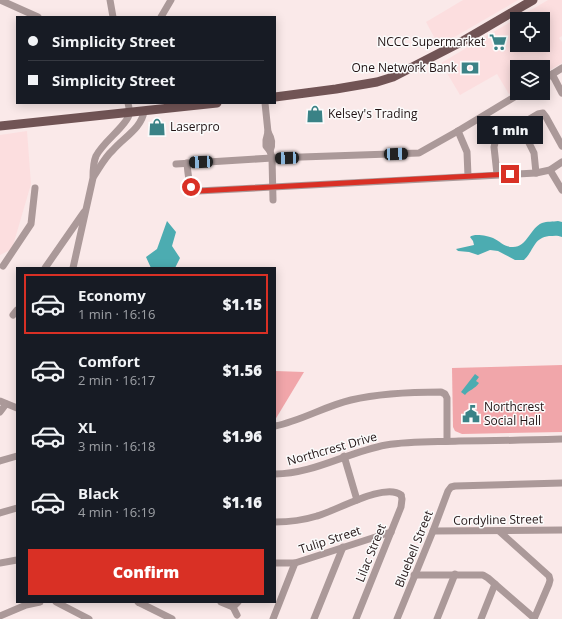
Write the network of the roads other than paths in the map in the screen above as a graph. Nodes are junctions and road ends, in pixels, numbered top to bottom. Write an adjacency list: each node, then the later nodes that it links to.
1 (0, 0): 5 (street)
2 (110, 0): 6 (street)
3 (171, 0): 7 (street)
4 (533, 0): 11 (main road)
5 (36, 16)
6 (113, 16)
7 (162, 16)
8 (562, 68): 9 (street)
9 (552, 74): 10 (street)
10 (562, 93)
11 (276, 97)
12 (510, 100): 20 (street)
13 (128, 104): 17 (street)
14 (208, 104): 16 (main road)
15 (265, 104): 24 (street)
16 (144, 111): 17 (main road); 22 (street)
17 (130, 112): 19 (main road); 21 (street)
18 (520, 125): 23 (street); 29 (street); 30 (street)
19 (0, 126)
20 (458, 131): 24 (street); 31 (street)
21 (115, 132): 22 (street); 32 (street)
22 (122, 141): 32 (street)
23 (562, 146)
24 (271, 155): 26 (street); 33 (street)
25 (562, 162): 28 (street)
26 (187, 163): 27 (street); 33 (street)
27 (176, 164)
28 (550, 170): 29 (street); 34 (street)
29 (536, 173): 30 (street)
30 (497, 174): 31 (street)
31 (468, 176): 33 (street)
32 (93, 178): 37 (street)
33 (272, 187): 36 (street)
34 (561, 187)
35 (35, 188): 38 (street)
36 (273, 200)
37 (86, 208): 39 (street); 40 (street)
38 (3, 266)
39 (46, 267)
40 (73, 267)
41 (3, 402): 42 (street); 43 (street)
42 (16, 408)
43 (0, 412)
44 (276, 426): 46 (street)
45 (562, 439): 46 (street, Northcrest Drive)
46 (447, 441): 48 (street, Northcrest Drive)
47 (16, 456): 49 (street)
48 (344, 456): 50 (street, Northcrest Drive); 52 (street)
49 (0, 461)
50 (276, 474)
51 (562, 483): 56 (street, Bluebell Street)
52 (357, 500): 55 (street); 59 (street, Lilac Street)
53 (16, 508): 54 (street)
54 (0, 512)
55 (276, 522)
56 (433, 531): 57 (street, Cordyline Street); 66 (street, Bluebell Street)
57 (500, 531): 58 (street, Cordyline Street); 83 (street)
58 (561, 531)
59 (391, 532): 60 (street, Tulip Street); 79 (street, Lilac Street)
60 (343, 547): 63 (street, Tulip Street); 78 (street)
61 (16, 560): 64 (street)
62 (276, 563): 63 (street, Tulip Street)
63 (295, 563): 77 (street)
64 (0, 564)
65 (455, 574): 66 (street); 67 (street); 81 (street)
66 (414, 576): 80 (street, Bluebell Street)
67 (495, 584): 82 (street); 83 (street)
68 (35, 603): 73 (street)
69 (58, 603): 75 (street)
70 (140, 603): 76 (street)
71 (236, 604): 72 (street)
72 (237, 615)
73 (0, 616): 74 (street)
74 (4, 619)
75 (89, 619)
76 (172, 619)
77 (273, 619)
78 (314, 619)
79 (356, 619)
80 (397, 619)
81 (437, 619)
82 (481, 619)
83 (534, 619)

